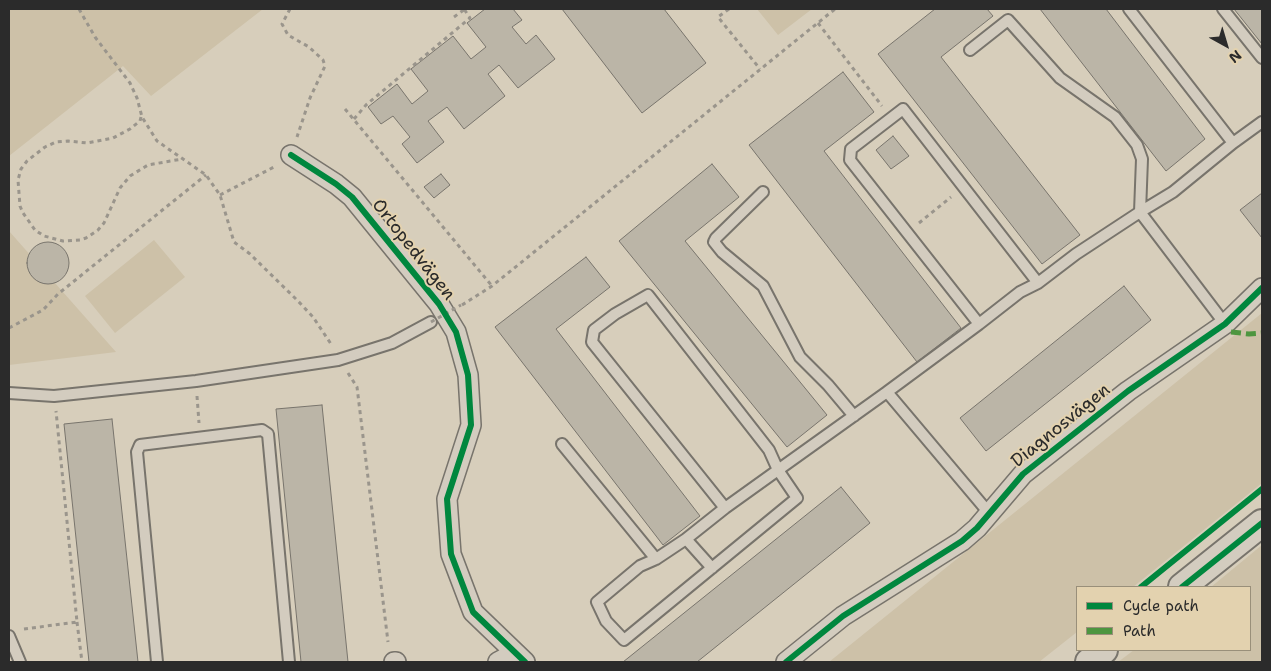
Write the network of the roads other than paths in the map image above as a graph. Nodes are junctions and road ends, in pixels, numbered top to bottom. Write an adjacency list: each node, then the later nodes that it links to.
1 (1129, 9): 6 (lane)
2 (1223, 9): 4 (lane)
3 (970, 50): 9 (lane)
4 (1262, 58)
5 (1262, 122): 6 (lane)
6 (1233, 143): 9 (lane)
7 (291, 154): 29 (street, Ortopedvägen)
8 (763, 192): 17 (lane)
9 (1140, 212): 10 (lane); 14 (lane)
10 (1038, 283): 13 (lane); 13 (lane)
11 (1262, 288): 14 (street, Diagnosvägen)
12 (431, 322): 16 (lane)
13 (979, 324): 15 (lane)
14 (1225, 324): 21 (street, Diagnosvägen)
15 (887, 392): 17 (lane); 21 (lane)
16 (9, 393)
17 (854, 416): 19 (lane)
18 (562, 444): 24 (lane)
19 (778, 470): 20 (lane); 20 (lane); 25 (lane)
20 (725, 508): 23 (lane)
21 (989, 514): 34 (street, Diagnosvägen)
22 (1262, 523): 26 (street)
23 (686, 539): 24 (lane); 25 (lane)
24 (656, 560): 25 (lane)
25 (712, 568)
26 (1183, 586)
27 (9, 636): 30 (lane)
28 (1103, 651): 35 (street)
29 (520, 658): 33 (street)
30 (20, 662)
31 (157, 662): 32 (lane)
32 (290, 662)
33 (498, 662)
34 (786, 662)
35 (1089, 662)

